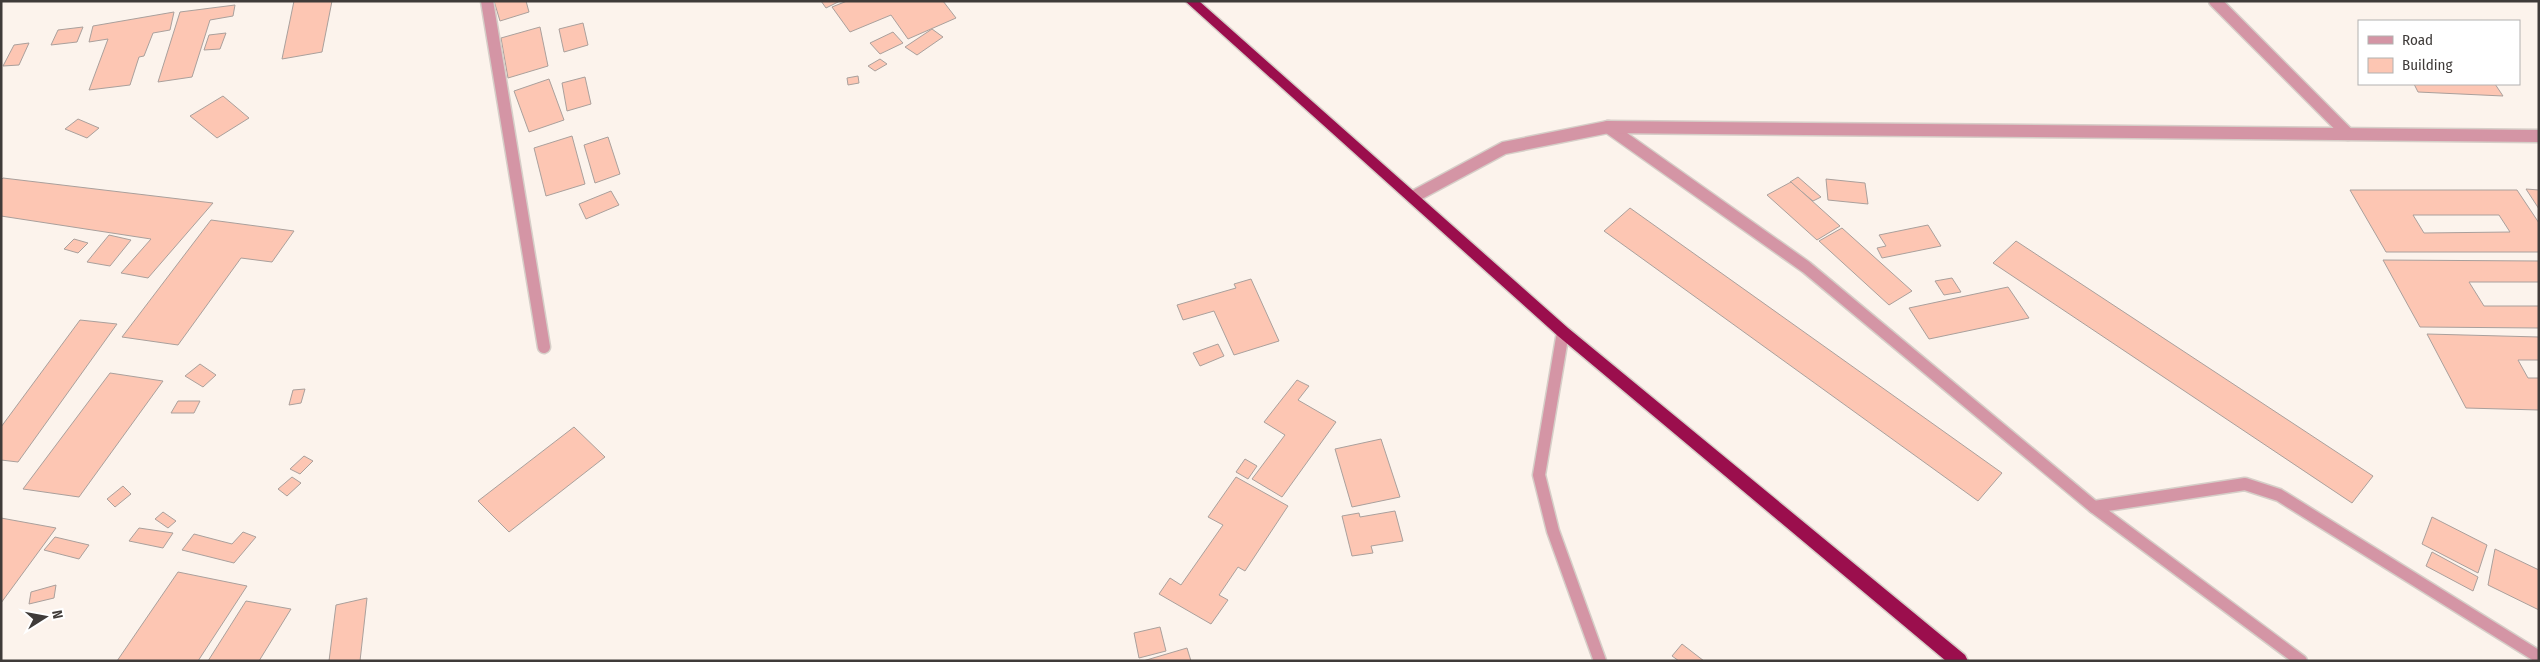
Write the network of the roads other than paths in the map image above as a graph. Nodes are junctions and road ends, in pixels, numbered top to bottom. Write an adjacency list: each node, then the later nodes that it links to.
1 (486, 1): 9 (street)
2 (1191, 1): 7 (highway)
3 (2215, 1): 5 (street)
4 (1608, 127): 5 (street); 7 (street); 10 (street)
5 (2348, 134): 6 (street)
6 (2539, 136)
7 (1413, 197): 8 (highway)
8 (1563, 332): 12 (street); 13 (highway)
9 (544, 347)
10 (2094, 506): 11 (street); 14 (street)
11 (2539, 657)
12 (1600, 661)
13 (1959, 661)
14 (2301, 661)

